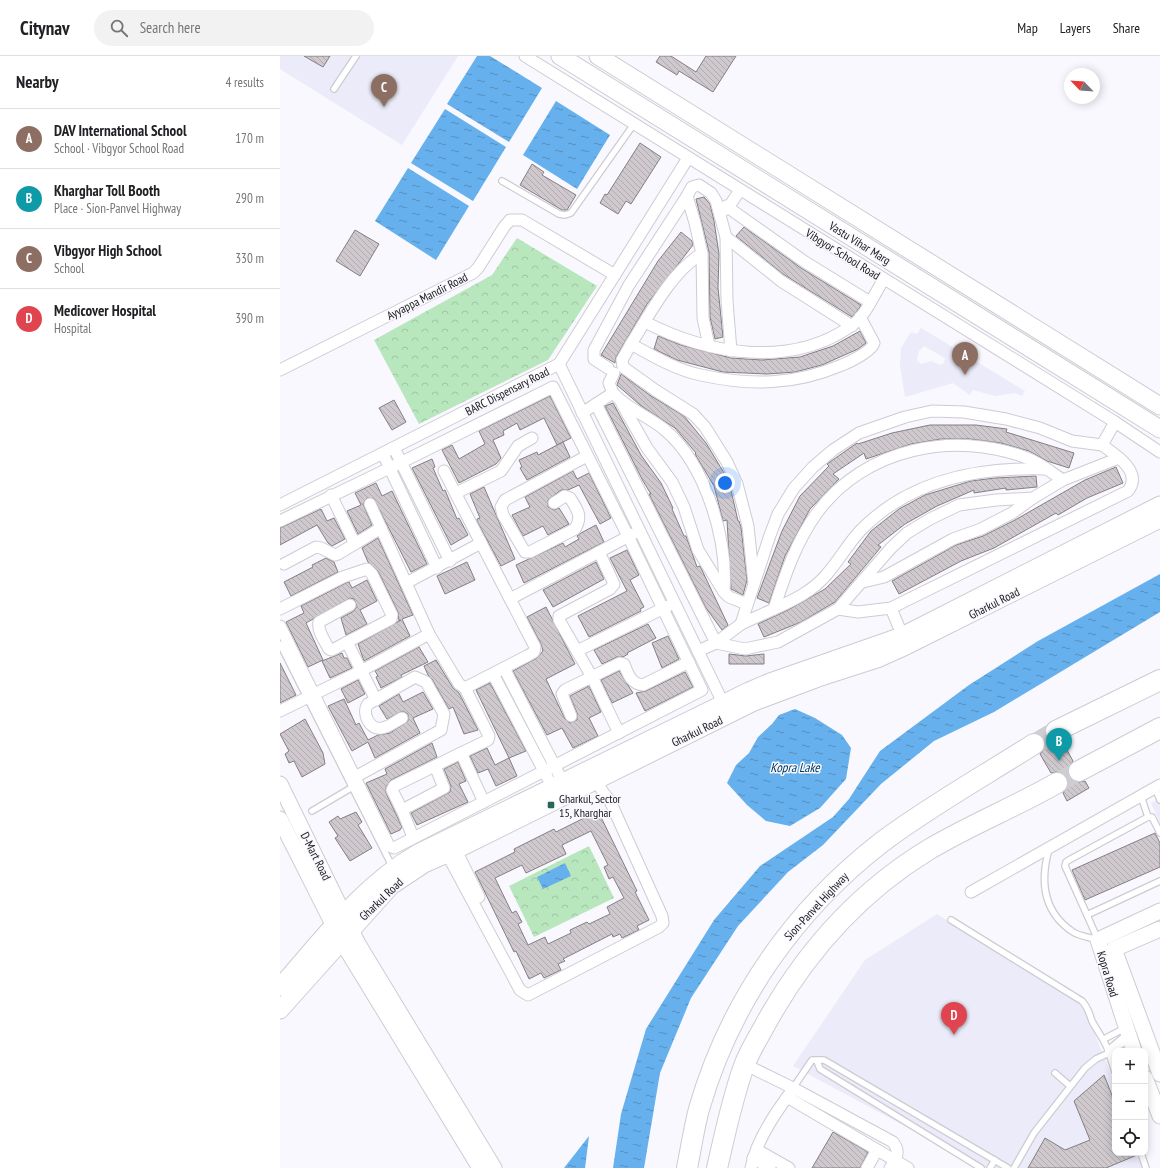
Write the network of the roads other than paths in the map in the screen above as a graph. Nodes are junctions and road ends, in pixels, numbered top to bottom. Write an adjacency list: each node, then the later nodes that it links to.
1 (356, 56): 5 (lane)
2 (525, 56): 6 (street, Vibgyor School Road)
3 (560, 56): 24 (main road, Vastu Vihar Marg)
4 (598, 56): 20 (main road)
5 (334, 89)
6 (634, 124): 7 (street, Vibgyor School Road); 8 (lane)
7 (688, 158): 9 (street, Vibgyor School Road); 14 (street, BARC Dispensary Road)
8 (502, 181)
9 (737, 189): 11 (street); 15 (street, Vibgyor School Road)
10 (687, 196): 11 (street); 13 (street); 27 (street)
11 (723, 211): 12 (street); 16 (street)
12 (726, 237): 19 (street); 23 (street)
13 (702, 254): 18 (street); 22 (street)
14 (615, 275): 25 (street, BARC Dispensary Road); 26 (street, Ayyappa Mandir Road)
15 (884, 279): 16 (street); 31 (street, Vibgyor School Road)
16 (870, 302): 17 (street)
17 (860, 316): 19 (street); 21 (street)
18 (645, 322): 21 (street); 22 (street)
19 (852, 326): 23 (street)
20 (1056, 341): 24 (main road); 29 (main road)
21 (631, 344): 65 (street)
22 (709, 346): 23 (street)
23 (730, 351)
24 (1045, 358): 32 (main road, Vastu Vihar Marg)
25 (559, 364): 30 (street); 35 (street, BARC Dispensary Road)
26 (280, 370)
27 (616, 397): 28 (street); 66 (street); 66 (street)
28 (596, 404): 30 (street); 81 (street)
29 (1160, 406)
30 (582, 413): 55 (street)
31 (1115, 422): 34 (street); 36 (street, Vibgyor School Road)
32 (1160, 429)
33 (532, 438): 45 (street)
34 (1102, 445): 39 (street); 65 (street)
35 (394, 448): 37 (street, BARC Dispensary Road); 40 (street)
36 (1160, 452)
37 (382, 454): 41 (street); 50 (street, BARC Dispensary Road)
38 (587, 456): 40 (street); 48 (street); 56 (street)
39 (1119, 458): 44 (street); 71 (street)
40 (400, 463): 41 (street); 60 (street)
41 (390, 468): 46 (street); 62 (street)
42 (1045, 468): 44 (street); 74 (street); 74 (street)
43 (444, 471): 45 (street)
44 (1063, 480): 47 (street)
45 (456, 493): 57 (street)
46 (331, 495): 53 (street); 58 (street)
47 (1033, 498): 63 (street); 63 (street)
48 (554, 503)
49 (370, 504): 54 (street)
50 (280, 505)
51 (1160, 505): 79 (main road, Gharkul Road)
52 (1160, 519): 79 (main road, Gharkul Road)
53 (280, 520)
54 (381, 528): 58 (street); 64 (street)
55 (640, 530): 56 (street); 68 (street)
56 (628, 536): 59 (street); 73 (street)
57 (481, 543): 60 (street); 67 (street)
58 (355, 544): 61 (street)
59 (599, 552): 67 (street); 83 (street)
60 (450, 561): 62 (street)
61 (284, 564)
62 (437, 568): 64 (street)
63 (863, 582): 75 (street)
64 (406, 583): 78 (street)
65 (754, 584): 69 (street)
66 (724, 592): 69 (street)
67 (510, 599): 86 (street)
68 (675, 602): 73 (street); 84 (street)
69 (747, 604): 76 (street)
70 (350, 605): 80 (street)
71 (891, 608): 75 (street); 79 (street)
72 (280, 609): 80 (street)
73 (662, 609): 83 (street); 85 (street)
74 (774, 609): 76 (street)
75 (838, 609): 81 (street)
76 (741, 624): 81 (street)
77 (280, 626): 92 (street)
78 (428, 634): 87 (street); 91 (street)
79 (904, 641): 94 (main road, Gharkul Road)
80 (347, 642): 87 (street)
81 (716, 643): 84 (street)
82 (280, 644): 92 (lane)
83 (577, 651): 89 (street)
84 (698, 651): 94 (street)
85 (689, 662): 89 (street); 100 (street)
86 (504, 668): 88 (street); 104 (street)
87 (361, 671): 92 (street); 93 (street)
88 (493, 674): 91 (street); 105 (street)
89 (592, 677): 96 (street); 100 (street)
90 (1160, 680): 99 (highway)
91 (465, 688): 102 (street)
92 (310, 696): 95 (street); 108 (street)
93 (376, 700): 97 (street); 108 (street)
94 (727, 709): 107 (main road, Gharkul Road)
95 (280, 711)
96 (572, 716)
97 (402, 718)
98 (1160, 728): 106 (highway)
99 (1056, 731)
100 (619, 733): 104 (street)
101 (1034, 744): 161 (highway, Sion-Panvel Highway)
102 (462, 753): 103 (street); 115 (street)
103 (435, 766): 117 (street); 117 (street)
104 (555, 766): 105 (street); 112 (street)
105 (544, 771): 112 (street); 115 (street)
106 (1079, 771)
107 (597, 779): 112 (main road, Gharkul Road); 116 (street)
108 (353, 782): 118 (lane); 123 (street); 126 (lane)
109 (1057, 783): 147 (highway)
110 (280, 784): 134 (street, D-Mart Road)
111 (1157, 787): 113 (street); 114 (lane)
112 (560, 790): 125 (main road, Gharkul Road); 126 (main road, Gharkul Road)
113 (1141, 796): 119 (lane); 124 (street)
114 (1160, 800)
115 (484, 802): 123 (street)
116 (607, 803): 121 (street); 127 (street)
117 (402, 810): 123 (street)
118 (312, 811)
119 (1148, 817): 122 (lane); 132 (lane)
120 (280, 820): 134 (street, D-Mart Road)
121 (618, 832)
122 (1160, 833)
123 (413, 837)
124 (1049, 849): 129 (street); 136 (lane)
125 (451, 852): 127 (street); 134 (main road, Gharkul Road)
126 (393, 868): 134 (main road, Gharkul Road)
127 (460, 870): 130 (street)
128 (1160, 881): 132 (lane)
129 (971, 892)
130 (479, 897)
131 (1160, 910): 136 (street, Kopra Road)
132 (1087, 915): 136 (lane)
133 (950, 920): 141 (lane)
134 (342, 927): 139 (main road, Gharkul Road); 140 (main road, Gharkul Road); 159 (street); 160 (street)
135 (1160, 929): 137 (street, Kopra Road)
136 (1098, 940): 137 (lane); 138 (street, Kopra Road)
137 (1114, 950): 138 (street, Kopra Road)
138 (1115, 972): 142 (street, Kopra Road); 144 (street, Kopra Road)
139 (280, 987)
140 (280, 1010)
141 (1104, 1038): 142 (lane); 143 (lane)
142 (1129, 1038): 143 (lane)
143 (1108, 1052): 146 (lane); 151 (lane)
144 (1157, 1057): 149 (street, Kopra Road)
145 (817, 1061): 152 (lane); 157 (lane); 167 (lane)
146 (1112, 1063)
147 (744, 1064): 152 (street); 162 (highway)
148 (1055, 1073): 151 (lane)
149 (1160, 1074)
150 (1147, 1084): 153 (street)
151 (1070, 1086): 170 (lane)
152 (790, 1092): 154 (street); 156 (street); 158 (street)
153 (1160, 1116)
154 (877, 1150): 158 (street); 165 (street)
155 (1142, 1156): 171 (lane)
156 (754, 1159): 163 (street); 164 (street)
157 (994, 1160): 168 (lane); 169 (lane)
158 (892, 1164): 166 (street)
159 (480, 1168)
160 (494, 1168)
161 (687, 1168)
162 (717, 1168)
163 (770, 1168)
164 (789, 1168)
165 (867, 1168)
166 (908, 1168)
167 (981, 1168)
168 (990, 1168)
169 (1008, 1168)
170 (1014, 1168)
171 (1146, 1168)

